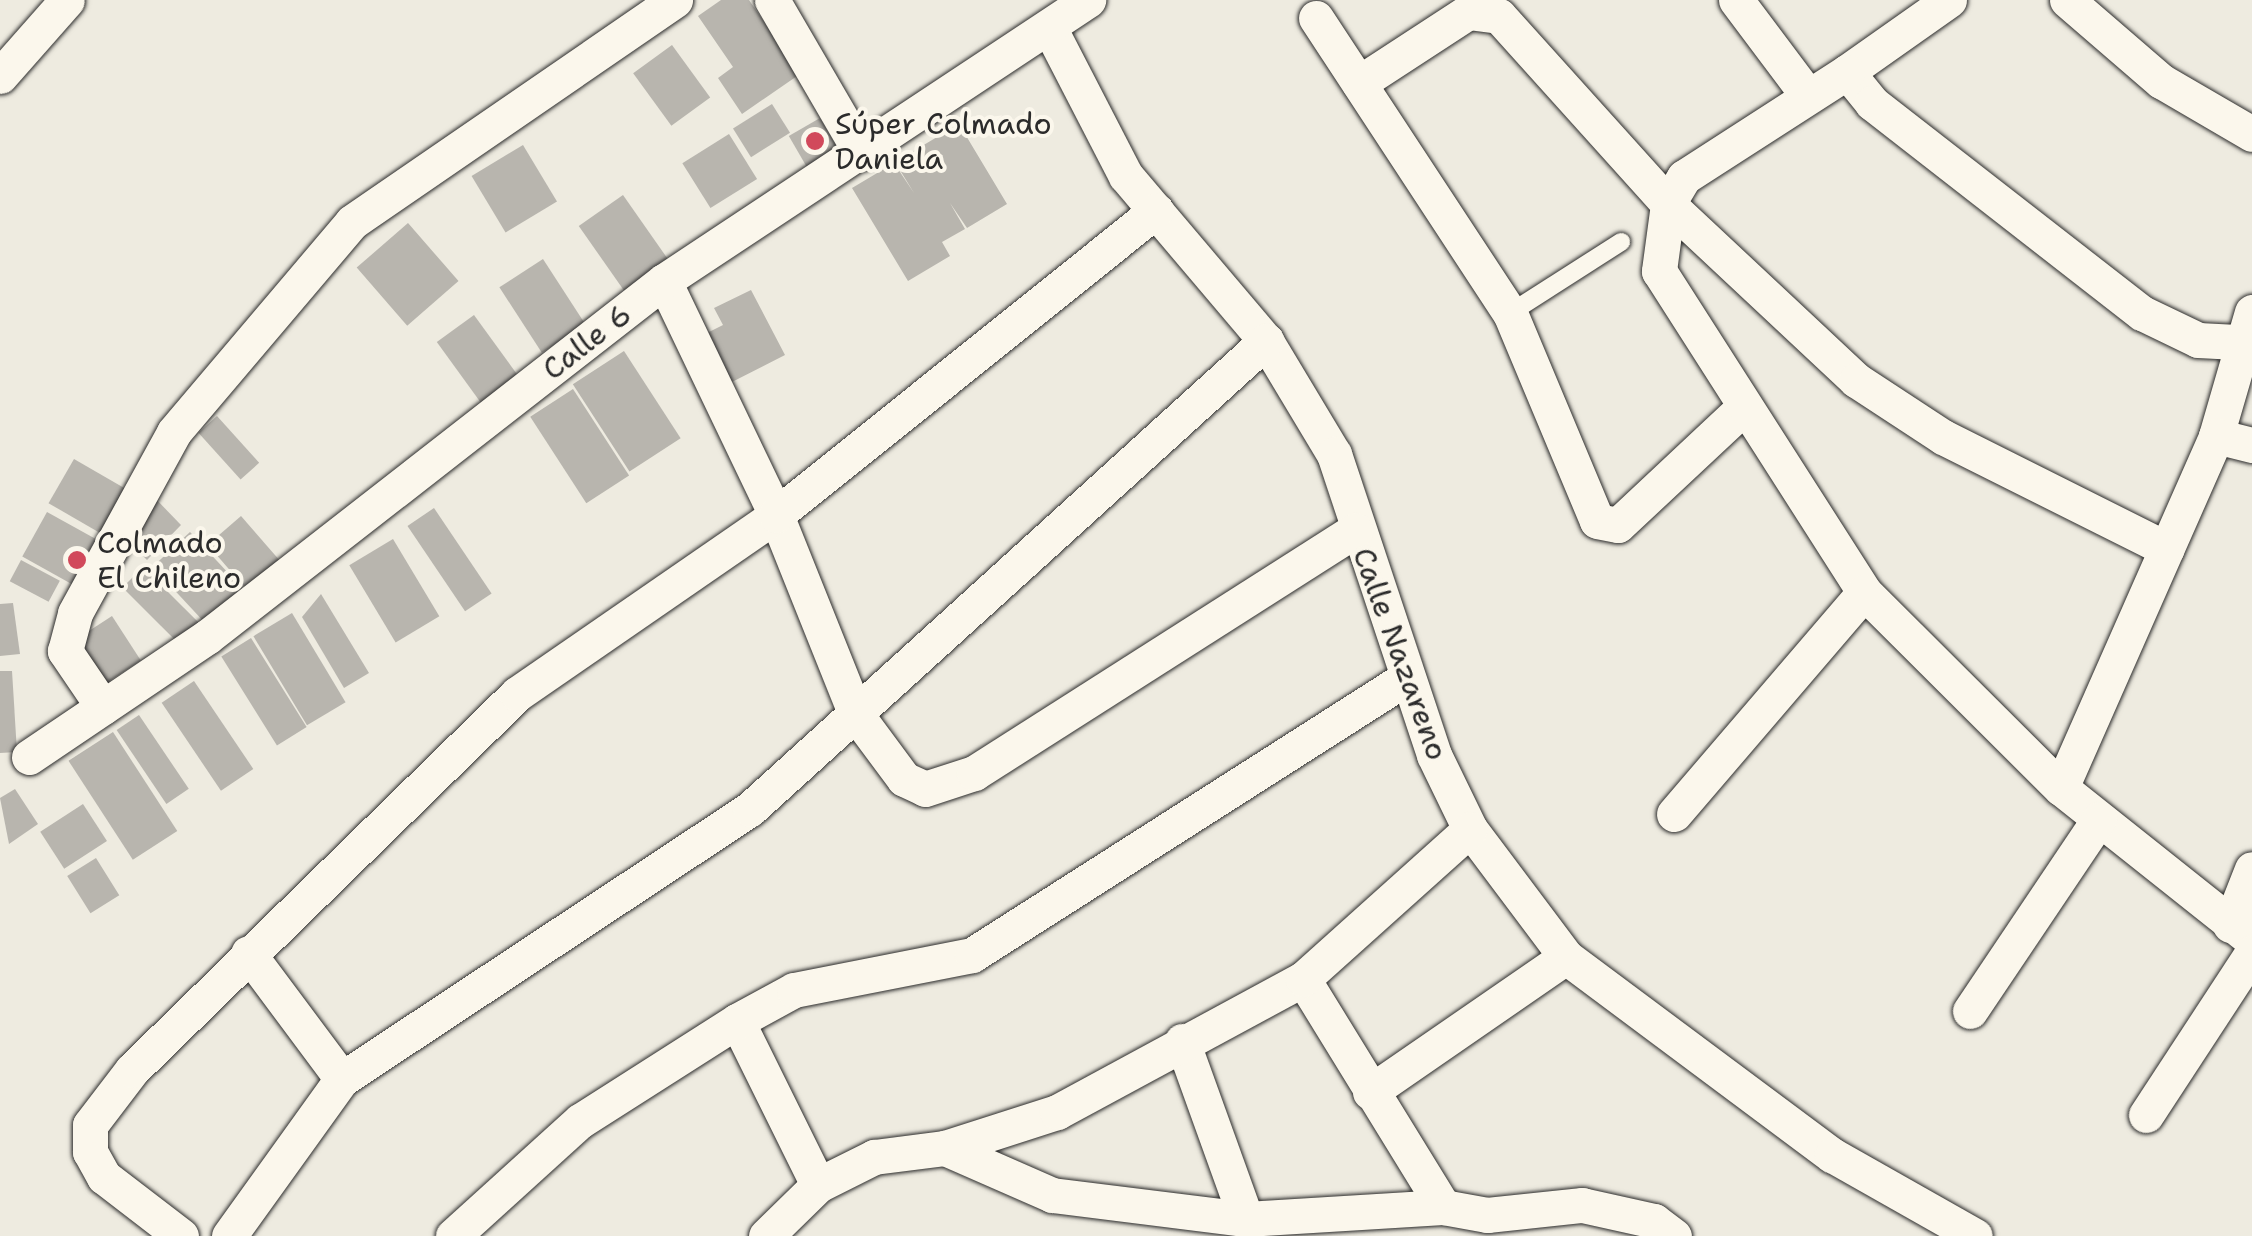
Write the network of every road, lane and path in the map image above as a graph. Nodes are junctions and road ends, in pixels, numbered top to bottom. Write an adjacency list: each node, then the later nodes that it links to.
1 (67, 0): 11 (street)
2 (676, 0): 31 (street)
3 (772, 0): 15 (street)
4 (1088, 0): 9 (street, Calle 6)
5 (1736, 0): 13 (street)
6 (1950, 0): 10 (street)
7 (2067, 0): 14 (street)
8 (1316, 18): 12 (street)
9 (1050, 28): 15 (street, Calle 6); 17 (street, Calle Nazareno)
10 (1847, 72): 13 (street); 21 (street)
11 (0, 76)
12 (1359, 83): 16 (street); 20 (street)
13 (1808, 96): 16 (street)
14 (2252, 134)
15 (861, 153): 19 (street, Calle 6)
16 (1668, 204): 23 (street); 28 (street)
17 (1156, 211): 22 (street, Calle Nazareno); 26 (street)
18 (1621, 242): 20 (lane)
19 (664, 282): 26 (street); 31 (street, Calle 6)
20 (1510, 313): 23 (street)
21 (2244, 327): 24 (street)
22 (1266, 341): 27 (street, Calle Nazareno); 32 (street)
23 (1740, 411): 29 (street)
24 (2216, 436): 25 (street); 28 (street)
25 (2252, 444)
26 (776, 515): 32 (street); 40 (street)
27 (1355, 530): 30 (street, Calle Nazareno); 32 (street)
28 (2167, 548): 34 (street)
29 (1864, 592): 34 (street); 35 (street)
30 (1403, 680): 37 (street, Calle Nazareno); 45 (street)
31 (103, 707): 33 (street, Calle 6)
32 (855, 714): 47 (street)
33 (28, 757)
34 (2061, 788): 36 (street)
35 (1674, 814)
36 (2099, 819): 39 (street); 44 (street)
37 (1470, 829): 42 (street, Calle Nazareno); 43 (street)
38 (2252, 869): 39 (street)
39 (2241, 933)
40 (248, 953): 47 (street); 54 (street)
41 (2252, 953): 49 (street)
42 (1566, 958): 48 (street); 59 (street, Calle Nazareno)
43 (1303, 980): 46 (street); 48 (street)
44 (1970, 1010)
45 (737, 1021): 51 (street); 56 (street)
46 (1182, 1041): 50 (street); 53 (street)
47 (342, 1080): 55 (street)
48 (1370, 1092): 52 (street)
49 (2146, 1115)
50 (946, 1148): 51 (street); 53 (street)
51 (818, 1185): 57 (street)
52 (1443, 1207): 53 (street); 58 (street)
53 (1246, 1219)
54 (181, 1236)
55 (229, 1236)
56 (454, 1236)
57 (766, 1236)
58 (1674, 1236)
59 (1975, 1236)

